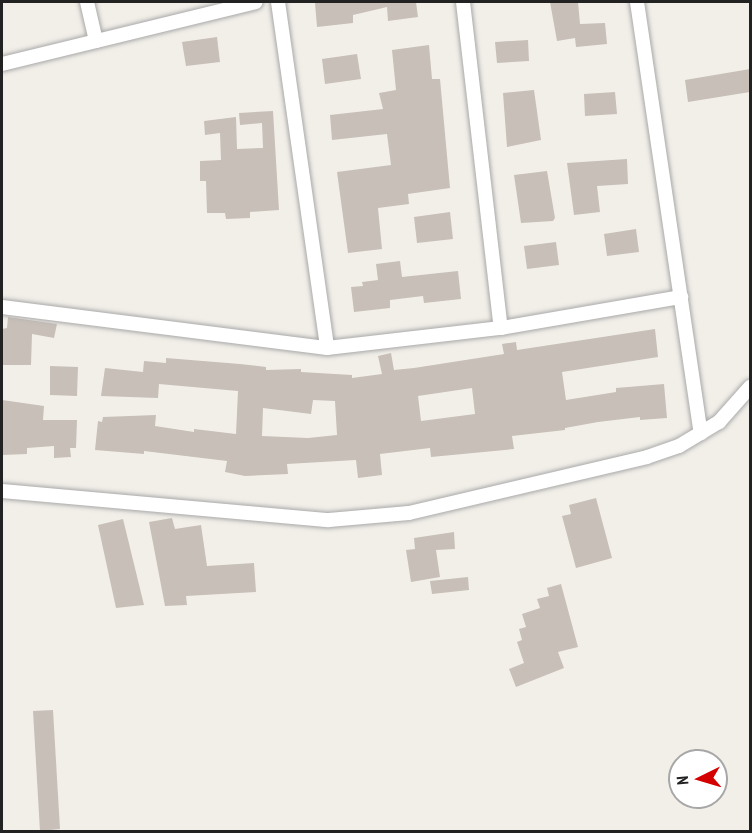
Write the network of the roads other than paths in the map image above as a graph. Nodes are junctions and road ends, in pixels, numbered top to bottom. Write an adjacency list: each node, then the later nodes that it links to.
1 (87, 2): 6 (street)
2 (256, 2): 6 (street)
3 (278, 2): 11 (street)
4 (463, 2): 10 (street)
5 (637, 2): 8 (street)
6 (96, 41): 7 (street)
7 (2, 64)
8 (681, 297): 10 (street); 13 (street)
9 (2, 307): 11 (street)
10 (501, 328): 11 (street)
11 (327, 348)
12 (750, 387): 13 (street)
13 (702, 433): 14 (street)
14 (2, 491)

